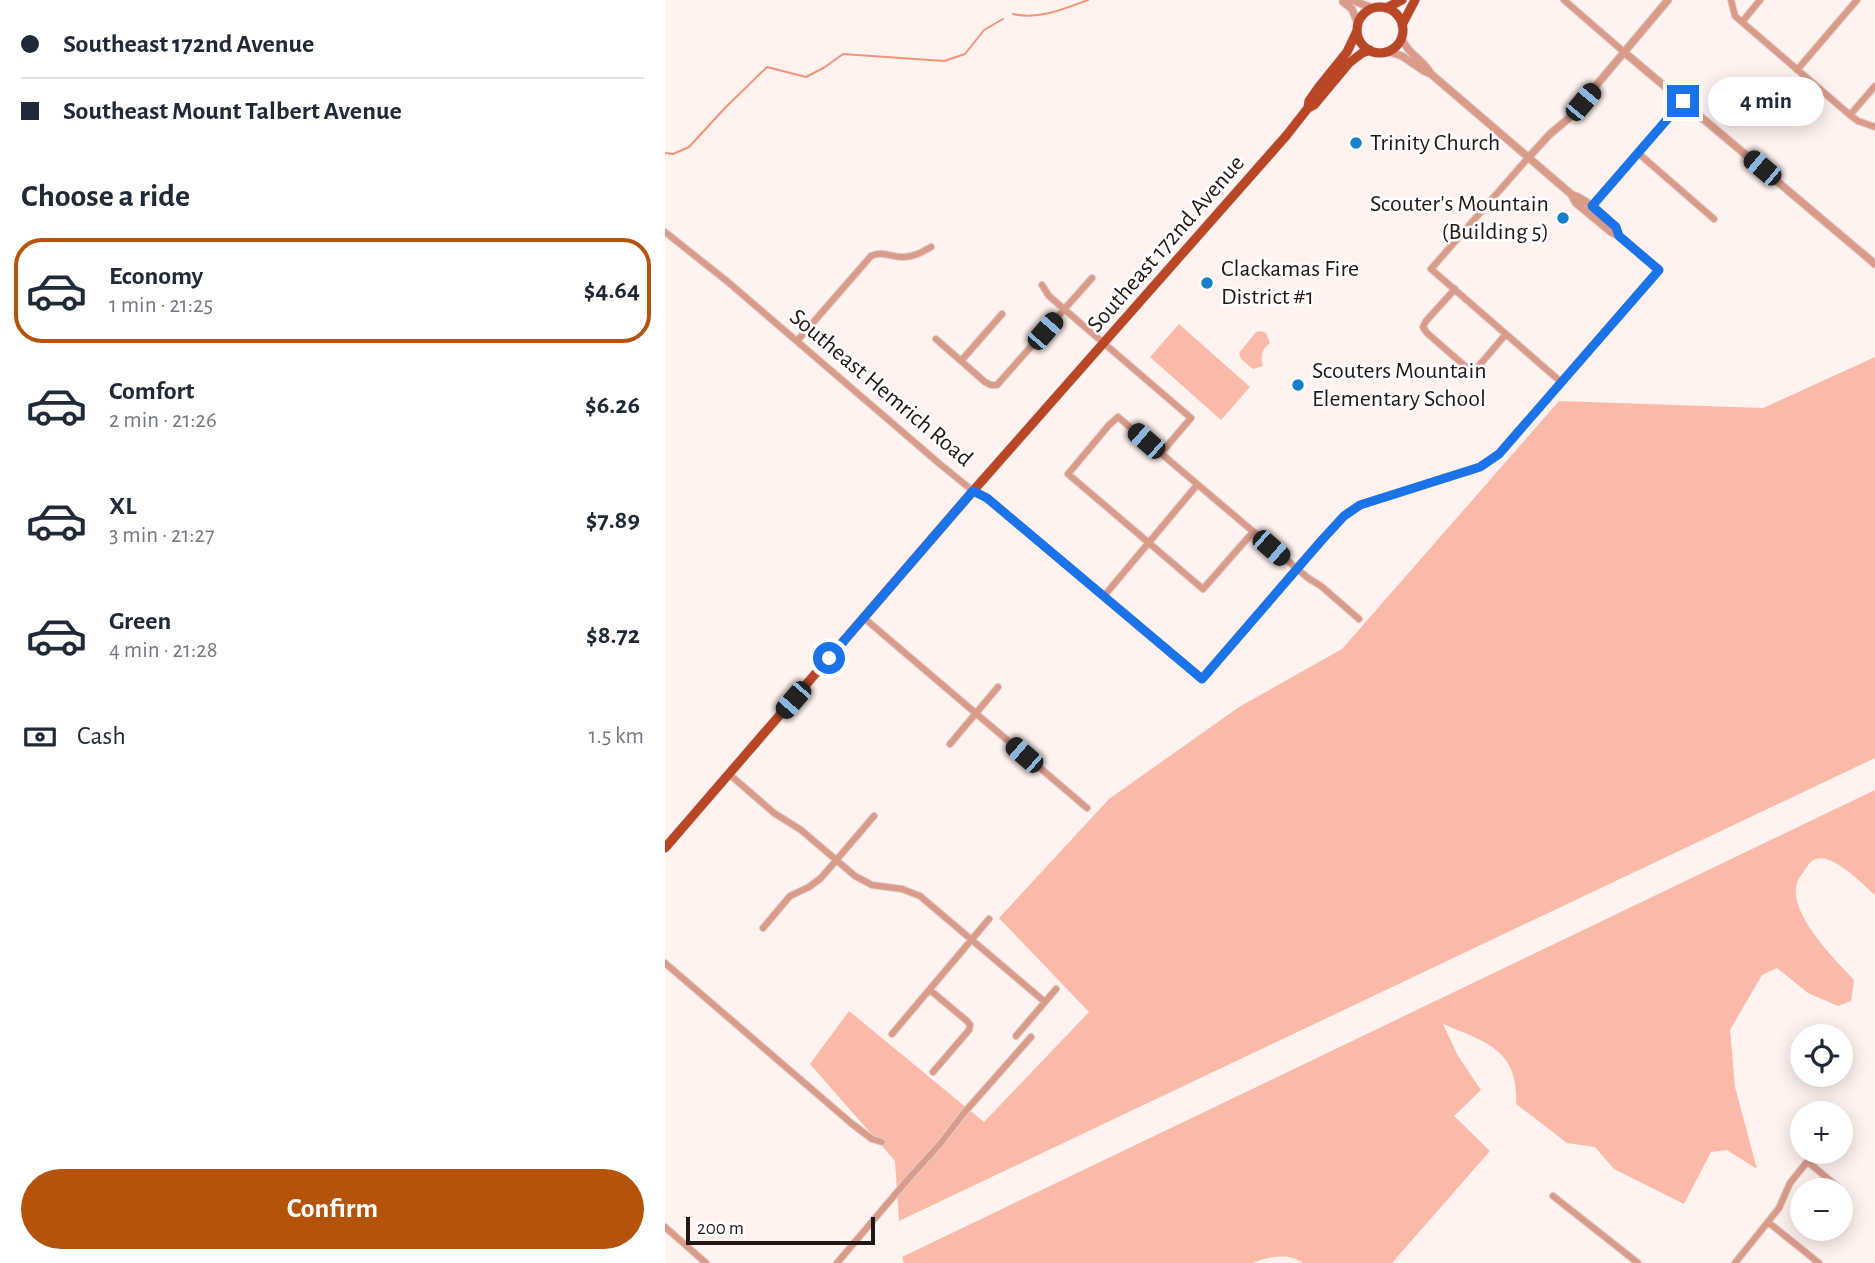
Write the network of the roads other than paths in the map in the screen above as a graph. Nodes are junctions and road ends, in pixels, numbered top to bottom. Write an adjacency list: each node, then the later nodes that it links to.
1 (1345, 0): 14 (street)
2 (1352, 0): 10 (street)
3 (1402, 0): 11 (main road)
4 (1415, 0): 13 (main road)
5 (1564, 0): 18 (street)
6 (1668, 0): 18 (street)
7 (1731, 0): 12 (street)
8 (1760, 0): 12 (street)
9 (1857, 0): 19 (street)
10 (1373, 8): 11 (main road); 14 (main road, Southeast 172nd Avenue)
11 (1386, 8): 13 (main road)
12 (1742, 22): 19 (street)
13 (1402, 25): 15 (main road)
14 (1357, 27): 16 (main road); 23 (main road, Southeast 172nd Avenue)
15 (1401, 37): 17 (main road); 20 (street)
16 (1370, 50): 17 (main road); 23 (main road, Southeast 172nd Avenue)
17 (1387, 51): 20 (street)
18 (1624, 52): 22 (street); 27 (street)
19 (1797, 70): 24 (street)
20 (1431, 74): 27 (street)
21 (1875, 86): 24 (street)
22 (1683, 101): 26 (street); 34 (street)
23 (1308, 108): 43 (main road, Southeast 172nd Avenue)
24 (1850, 115): 25 (street)
25 (1875, 127)
26 (1638, 153): 29 (street); 30 (street)
27 (1528, 158): 28 (street); 37 (street)
28 (1571, 194): 29 (street); 32 (street)
29 (1592, 206): 32 (street)
30 (1714, 219)
31 (665, 232): 42 (street, Southeast Hemrich Road)
32 (1619, 236): 45 (street)
33 (931, 247): 42 (street)
34 (1875, 264)
35 (1093, 278): 38 (street)
36 (1042, 285): 38 (street)
37 (1455, 289): 40 (street); 40 (street)
38 (1064, 309): 43 (street); 44 (street)
39 (1002, 314): 44 (street)
40 (1506, 334): 45 (street)
41 (936, 339): 44 (street)
42 (797, 341): 48 (street, Southeast Hemrich Road)
43 (1105, 344): 46 (street); 48 (main road, Southeast 172nd Avenue)
44 (961, 361)
45 (1561, 382): 51 (street)
46 (1161, 453): 47 (street); 50 (street)
47 (1197, 485): 49 (street); 50 (street)
48 (973, 491): 52 (street, Southeast Hemrich Road); 53 (main road, Southeast 172nd Avenue)
49 (1253, 532): 50 (street); 51 (street)
50 (1149, 542): 52 (street)
51 (1297, 569): 54 (street); 55 (street)
52 (1104, 596): 55 (street, Southeast Hemrich Road)
53 (864, 618): 57 (street); 59 (main road, Southeast 172nd Avenue)
54 (1359, 619)
55 (1202, 679)
56 (998, 687): 57 (street)
57 (976, 713): 58 (street); 60 (street)
58 (950, 744)
59 (729, 774): 62 (main road, Southeast 172nd Avenue); 63 (street)
60 (1087, 808)
61 (874, 816): 63 (street)
62 (665, 848)
63 (835, 860): 65 (street); 66 (street)
64 (989, 919): 66 (street)
65 (763, 928)
66 (971, 940): 69 (street); 70 (street)
67 (665, 963): 75 (street)
68 (1056, 989): 70 (street)
69 (930, 990): 71 (street); 74 (street)
70 (1045, 1002): 72 (street)
71 (892, 1034)
72 (1016, 1036)
73 (1031, 1037): 84 (street)
74 (933, 1073)
75 (882, 1142)
76 (1806, 1164): 80 (street)
77 (1810, 1164): 78 (street)
78 (1827, 1178)
79 (1553, 1196): 82 (street)
80 (1768, 1222): 87 (street); 88 (street)
81 (665, 1227): 83 (street)
82 (1630, 1256): 85 (street); 86 (street)
83 (706, 1263)
84 (837, 1263)
85 (1625, 1263)
86 (1638, 1263)
87 (1735, 1263)
88 (1819, 1263)

